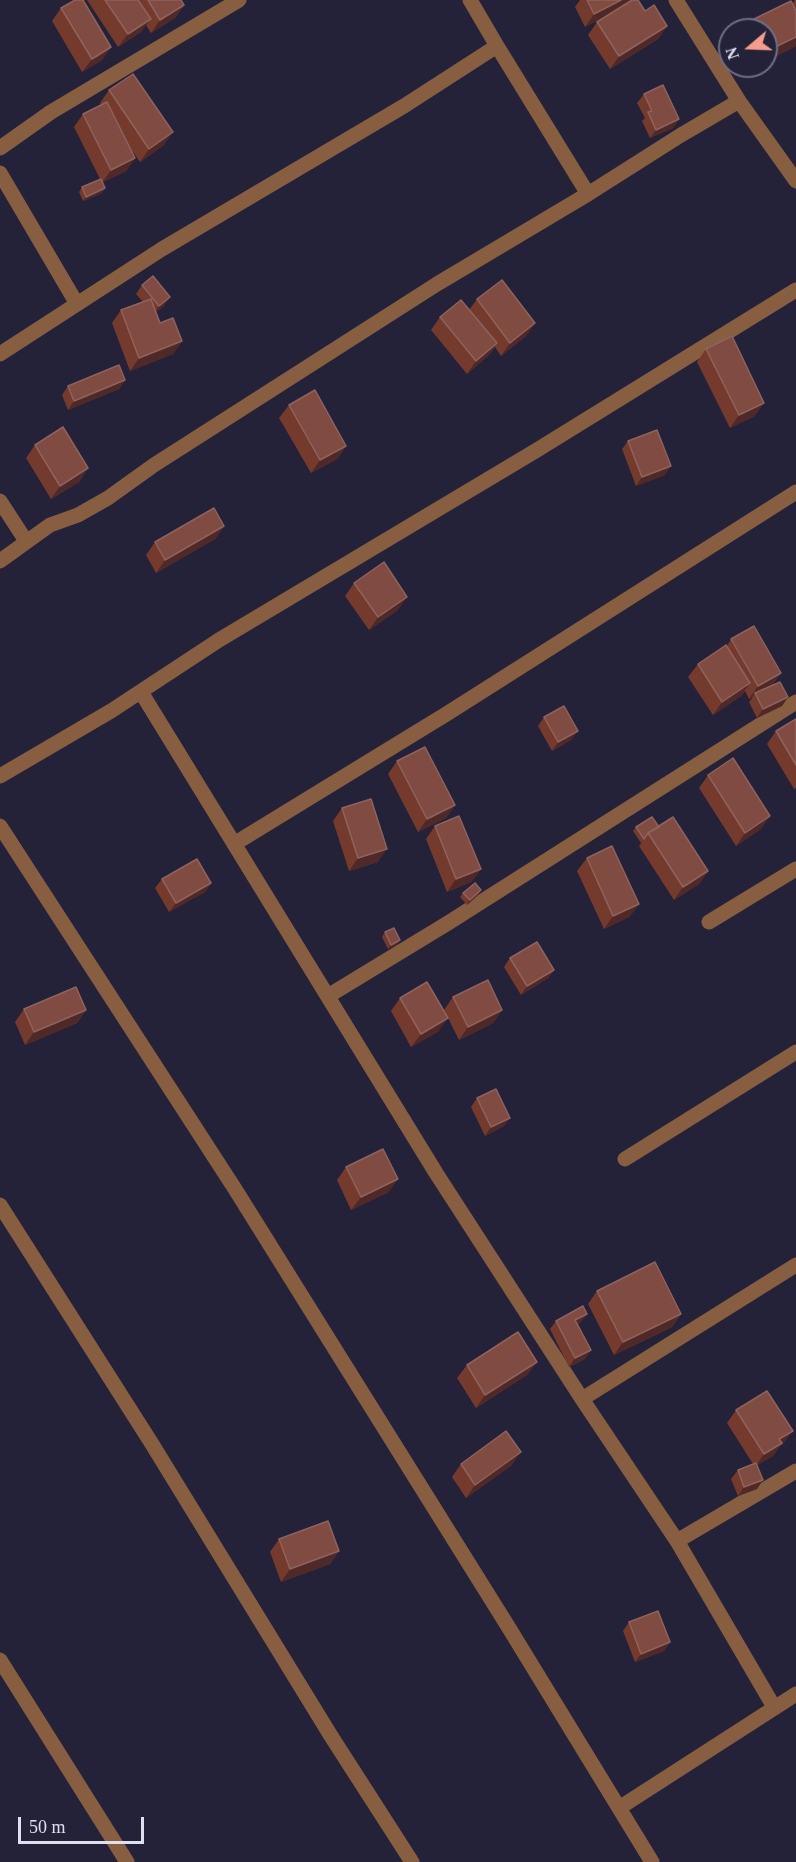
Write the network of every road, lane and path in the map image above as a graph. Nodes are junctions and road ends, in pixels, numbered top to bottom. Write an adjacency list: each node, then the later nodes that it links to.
1 (239, 0): 6 (street)
2 (470, 0): 4 (street)
3 (676, 0): 5 (street)
4 (496, 46): 9 (street); 11 (street)
5 (739, 101): 8 (street); 9 (street)
6 (0, 148)
7 (0, 173): 11 (street)
8 (796, 181)
9 (588, 194): 15 (street)
10 (796, 290): 17 (street)
11 (77, 304): 12 (street)
12 (0, 354)
13 (796, 492): 21 (street)
14 (0, 501): 15 (street)
15 (27, 542): 16 (street)
16 (0, 561)
17 (141, 692): 19 (street); 21 (street)
18 (796, 702): 24 (street)
19 (0, 776)
20 (0, 826): 35 (street)
21 (234, 844): 24 (street)
22 (796, 869): 23 (street)
23 (709, 922)
24 (328, 996): 29 (street)
25 (796, 1052): 26 (street)
26 (626, 1159)
27 (0, 1205): 37 (street)
28 (796, 1265): 29 (street)
29 (582, 1399): 31 (street)
30 (796, 1471): 31 (street)
31 (677, 1541): 34 (street)
32 (0, 1660): 36 (street)
33 (796, 1694): 34 (street)
34 (774, 1707): 35 (street)
35 (619, 1808): 38 (street)
36 (127, 1862)
37 (412, 1862)
38 (652, 1862)

